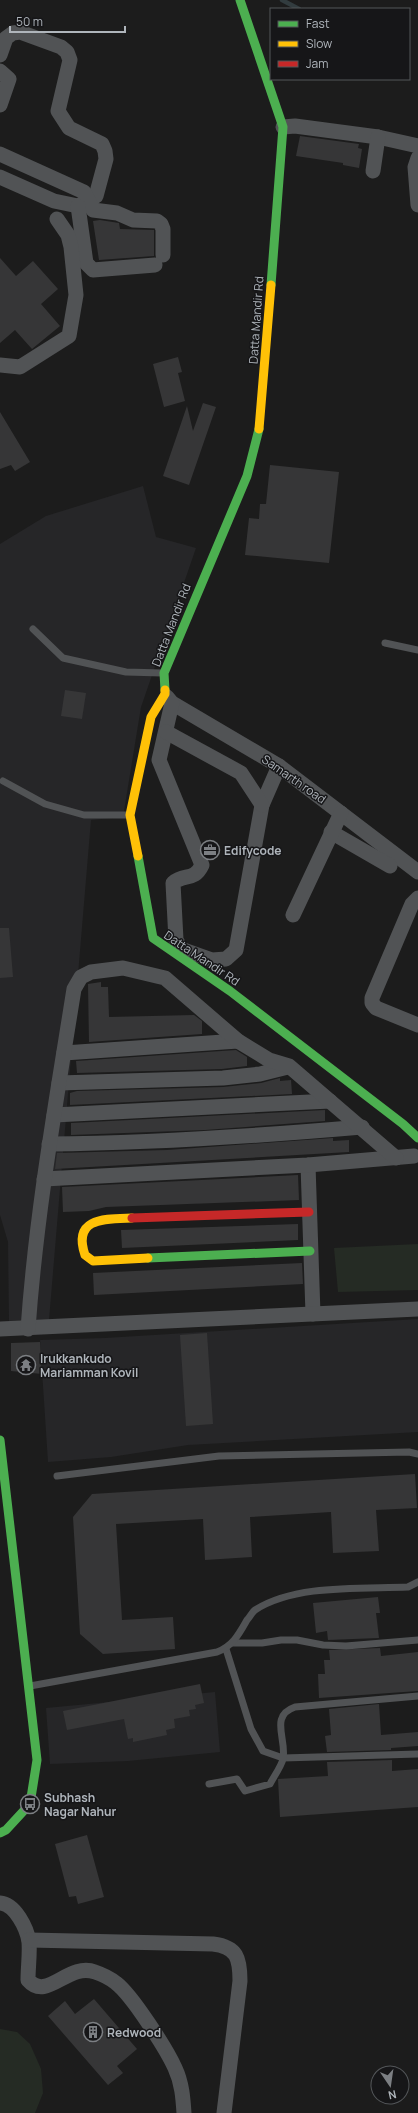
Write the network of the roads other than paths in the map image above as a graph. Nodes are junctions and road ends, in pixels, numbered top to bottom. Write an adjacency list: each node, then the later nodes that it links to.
1 (240, 0): 5 (street, Datta Mandir Rd)
2 (0, 55): 12 (street)
3 (0, 72): 4 (street)
4 (0, 105)
5 (283, 127): 6 (street); 19 (street, Datta Mandir Rd)
6 (378, 137): 7 (street); 10 (street)
7 (418, 146)
8 (0, 154): 12 (street)
9 (418, 158): 13 (street)
10 (373, 171)
11 (0, 177): 12 (street)
12 (83, 204): 12 (street)
13 (418, 205)
14 (56, 219): 15 (street)
15 (0, 365)
16 (33, 629): 19 (lane)
17 (385, 643): 18 (lane)
18 (418, 650)
19 (164, 674): 20 (street, Datta Mandir Rd)
20 (168, 698): 21 (street); 22 (street, Samarth road); 26 (street, Datta Mandir Rd)
21 (166, 732): 24 (street); 24 (street)
22 (279, 766): 24 (street); 25 (street, Samarth road)
23 (3, 780): 26 (lane)
24 (262, 805)
25 (341, 813): 27 (street); 28 (street, Samarth road)
26 (130, 815): 39 (street, Datta Mandir Rd)
27 (332, 832): 28 (street); 30 (street)
28 (402, 868)
29 (418, 898): 31 (street)
30 (293, 916)
31 (418, 1025)
32 (238, 1041): 33 (street); 33 (street); 34 (street)
33 (64, 1053): 35 (street)
34 (289, 1066): 35 (street); 36 (street)
35 (59, 1083): 37 (street)
36 (330, 1100): 37 (street); 38 (street)
37 (54, 1115): 40 (street)
38 (362, 1127): 40 (street); 42 (street)
39 (418, 1138)
40 (49, 1144): 44 (street)
41 (414, 1156): 42 (street)
42 (396, 1158): 43 (street)
43 (308, 1165): 44 (street); 45 (street)
44 (44, 1179): 50 (street)
45 (309, 1212): 46 (street); 46 (street)
46 (310, 1251): 48 (street)
47 (418, 1309): 48 (street)
48 (313, 1314): 50 (street)
49 (0, 1329): 50 (street)
50 (28, 1329)
51 (0, 1440): 58 (street)
52 (418, 1454): 53 (lane)
53 (57, 1476)
54 (418, 1582): 56 (lane)
55 (418, 1640): 56 (lane)
56 (233, 1643): 57 (lane)
57 (226, 1648): 58 (lane); 61 (lane)
58 (27, 1687): 64 (street)
59 (418, 1696): 61 (lane)
60 (418, 1754): 61 (lane)
61 (283, 1758): 62 (lane)
62 (209, 1784)
63 (7, 1815): 64 (street)
64 (20, 1815): 65 (street)
65 (0, 1833)
66 (0, 1903): 67 (street)
67 (29, 1940): 68 (street); 69 (street)
68 (184, 2113)
69 (224, 2113)

